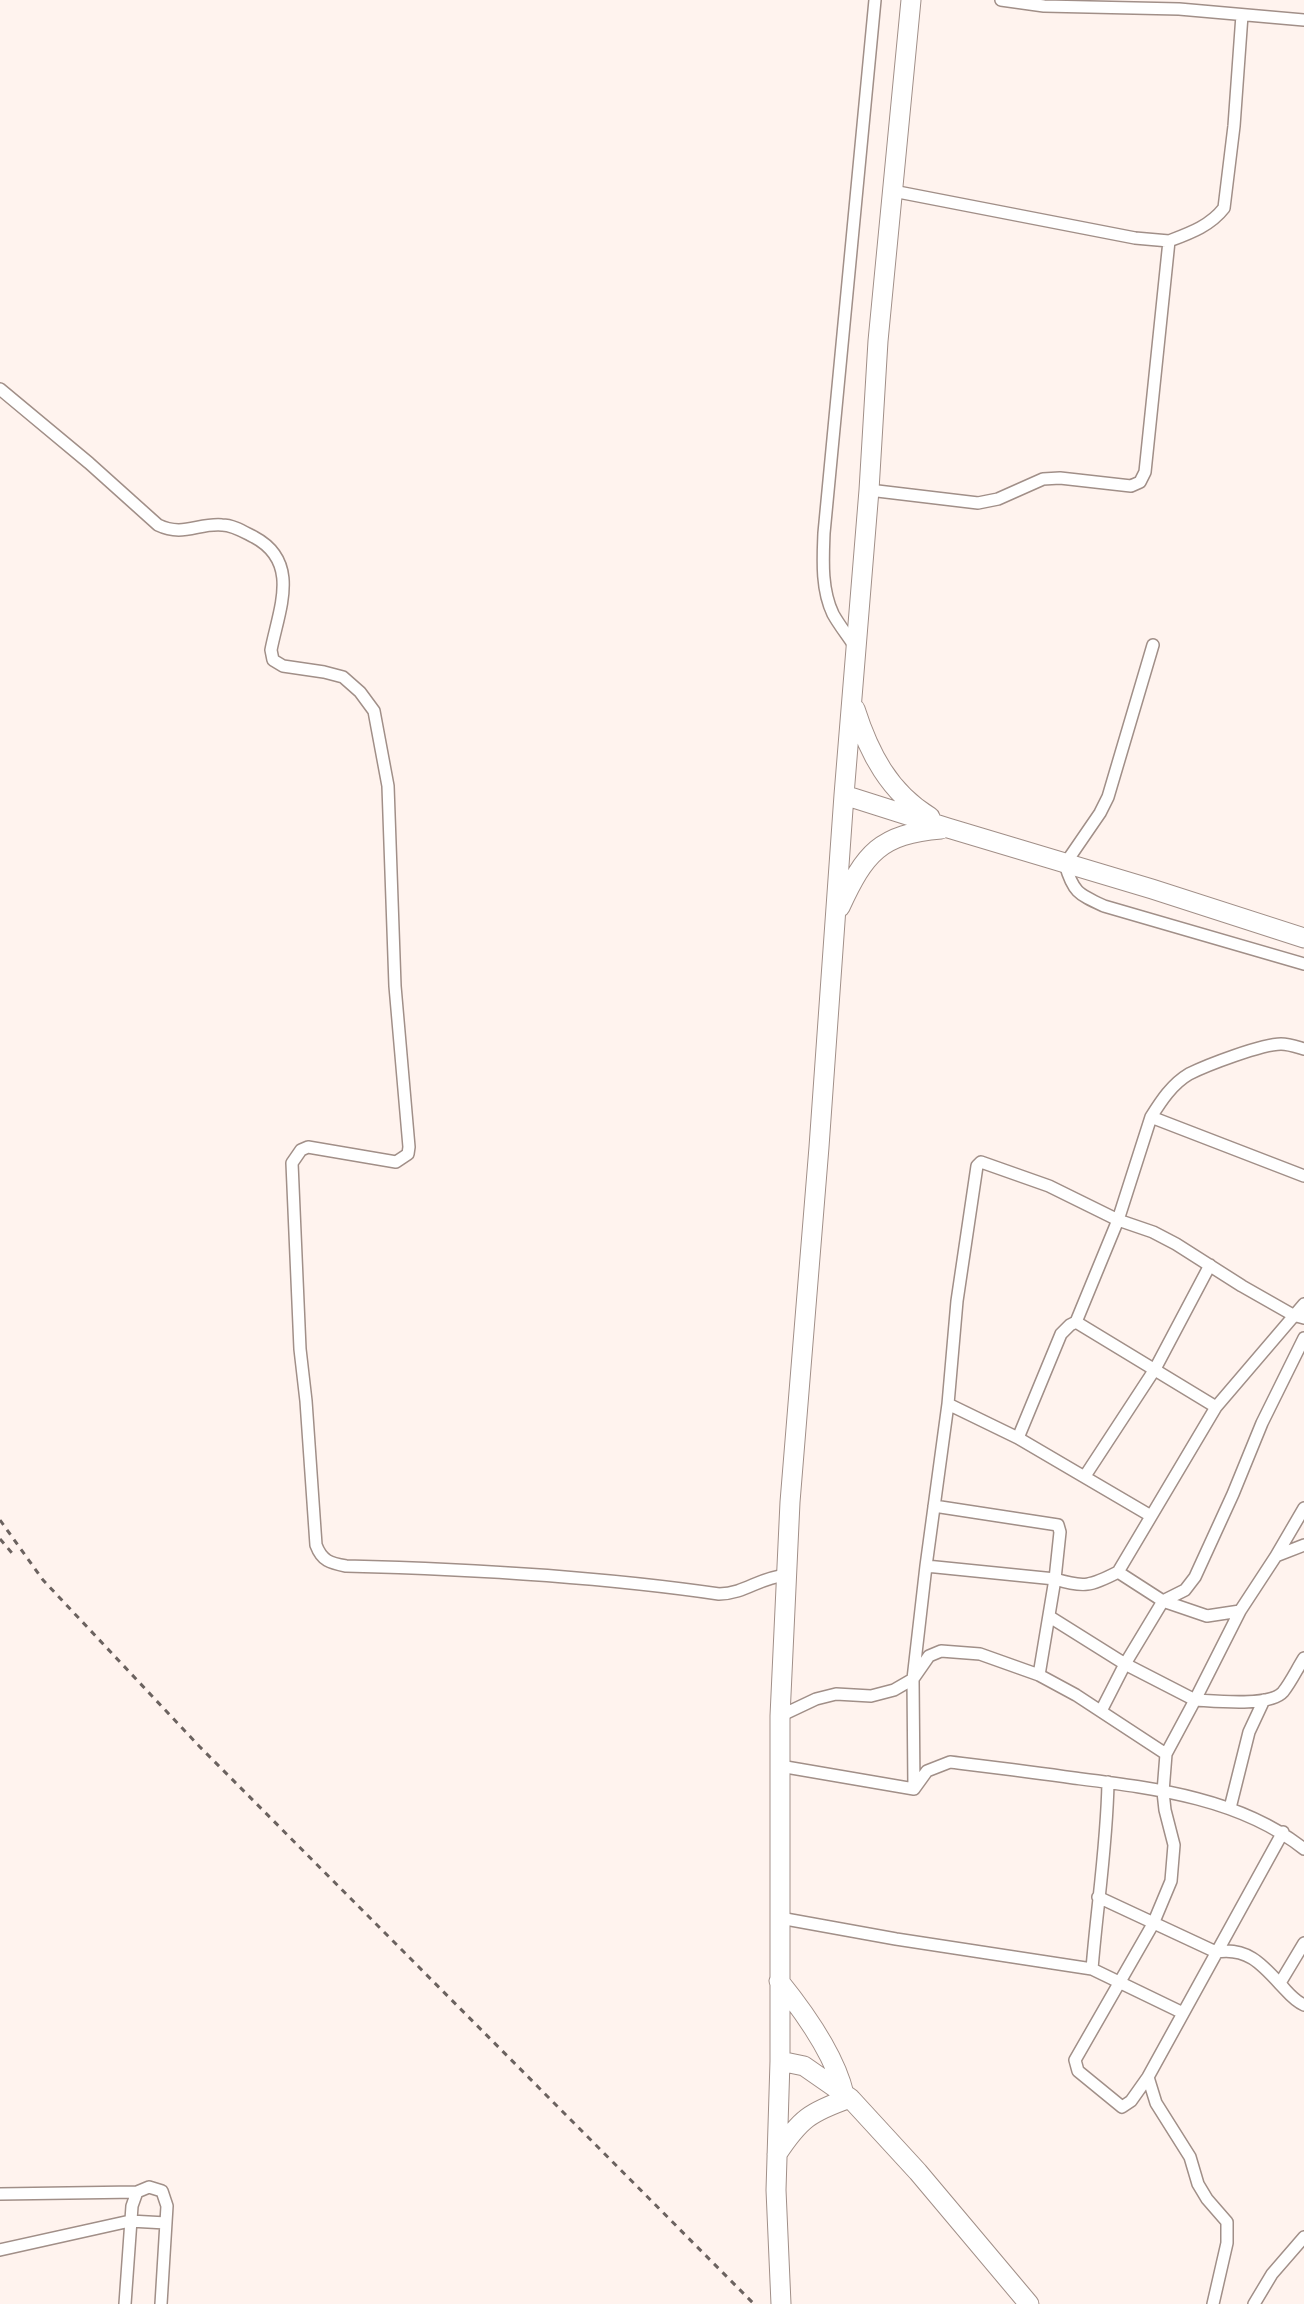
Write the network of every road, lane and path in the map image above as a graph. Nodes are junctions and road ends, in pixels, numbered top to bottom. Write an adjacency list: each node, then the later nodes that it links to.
1 (876, 0): 11 (street)
2 (911, 0): 6 (main road)
3 (1002, 0): 4 (street)
4 (1242, 15): 5 (street); 7 (street)
5 (1304, 20)
6 (893, 191): 7 (street); 9 (main road)
7 (1169, 241): 9 (street)
8 (0, 389): 40 (street)
9 (869, 490): 11 (main road)
10 (1154, 645): 15 (street)
11 (856, 648): 12 (main road)
12 (852, 700): 13 (main road); 14 (main road)
13 (844, 795): 14 (main road); 16 (main road)
14 (948, 829): 15 (main road); 16 (main road)
15 (1065, 864): 17 (main road); 18 (street)
16 (835, 919): 40 (main road)
17 (1304, 938)
18 (1304, 964)
19 (1304, 1049): 20 (street)
20 (1151, 1117): 21 (street); 22 (street)
21 (1304, 1176)
22 (1118, 1220): 23 (street); 26 (street); 29 (street)
23 (1210, 1265): 25 (street); 28 (street)
24 (1304, 1304): 25 (street)
25 (1298, 1317): 30 (street)
26 (1076, 1322): 28 (street); 31 (street)
27 (1304, 1338): 42 (street)
28 (1155, 1369): 30 (street); 32 (street)
29 (948, 1404): 31 (street); 33 (street)
30 (1216, 1406): 35 (street)
31 (1018, 1438): 32 (street)
32 (1085, 1476): 35 (street)
33 (934, 1506): 38 (street); 41 (street)
34 (1304, 1508): 37 (street)
35 (1151, 1516): 39 (street)
36 (1304, 1545): 37 (street)
37 (1276, 1556): 43 (street)
38 (926, 1566): 41 (street); 48 (street)
39 (1118, 1572): 41 (street); 42 (street)
40 (787, 1576): 52 (main road)
41 (1056, 1579): 44 (street)
42 (1163, 1601): 43 (street); 46 (street)
43 (1240, 1611): 49 (street)
44 (1050, 1617): 46 (street); 47 (street)
45 (1304, 1658): 50 (street)
46 (1125, 1664): 49 (street); 51 (street)
47 (1039, 1674): 48 (street); 51 (street)
48 (913, 1680): 52 (street); 56 (street)
49 (1195, 1700): 50 (street); 53 (street)
50 (1264, 1700): 58 (street)
51 (1100, 1711): 53 (street)
52 (780, 1716): 54 (main road)
53 (1166, 1754): 57 (street)
54 (780, 1766): 56 (street); 62 (main road)
55 (1108, 1782): 56 (street); 57 (street); 61 (street)
56 (914, 1788)
57 (1163, 1792): 58 (street); 63 (street)
58 (1230, 1808): 59 (street)
59 (1283, 1832): 60 (street); 65 (street)
60 (1304, 1848)
61 (1098, 1897): 63 (street); 66 (street)
62 (780, 1918): 66 (street); 67 (main road)
63 (1153, 1924): 65 (street); 68 (street)
64 (1304, 1943): 69 (street)
65 (1216, 1952): 69 (street); 71 (street)
66 (1092, 1969): 68 (street)
67 (779, 1981): 72 (main road); 74 (main road)
68 (1120, 1983): 71 (street); 73 (street)
69 (1280, 1983): 70 (street)
70 (1304, 2005)
71 (1183, 2013): 73 (street)
72 (780, 2061): 74 (main road); 75 (main road)
73 (1148, 2076): 86 (street)
74 (847, 2096): 75 (main road); 85 (main road)
75 (776, 2155): 84 (main road)
76 (137, 2192): 77 (street); 78 (street); 79 (street)
77 (0, 2194)
78 (130, 2221): 79 (street); 81 (street); 82 (street)
79 (166, 2223): 83 (street)
80 (1304, 2237): 87 (street)
81 (0, 2250)
82 (125, 2304)
83 (161, 2304)
84 (781, 2304)
85 (1029, 2304)
86 (1213, 2304)
87 (1254, 2304)

